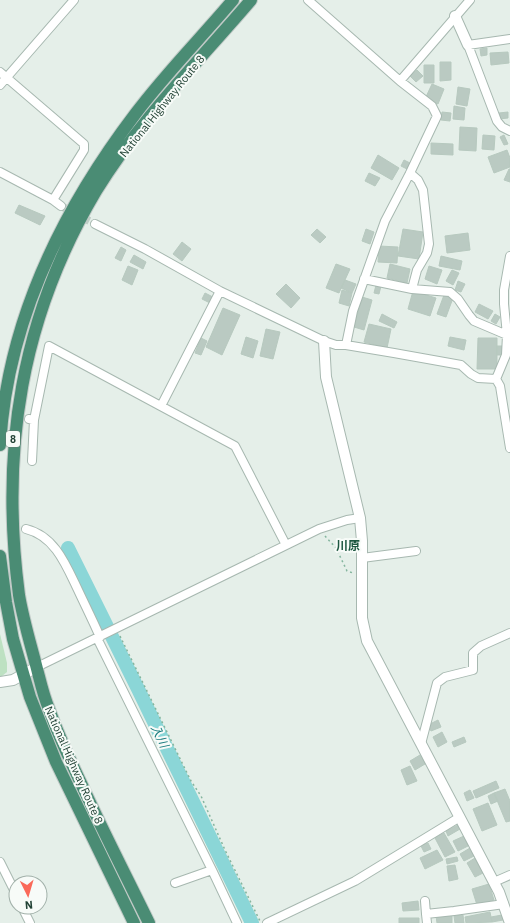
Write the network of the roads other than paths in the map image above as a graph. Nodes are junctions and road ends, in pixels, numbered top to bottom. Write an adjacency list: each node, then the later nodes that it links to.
1 (74, 0): 9 (street)
2 (233, 0): 27 (highway, National Highway Route 8 / 8)
3 (251, 0): 38 (highway, National Highway Route 8 / 8)
4 (308, 0): 10 (street)
5 (470, 0): 6 (street)
6 (455, 16): 8 (street); 10 (street)
7 (510, 39): 8 (street)
8 (468, 45): 12 (street)
9 (3, 75): 11 (street); 15 (street)
10 (400, 81): 14 (street)
11 (0, 85)
12 (510, 131)
13 (0, 172): 15 (street)
14 (410, 173): 19 (street); 20 (street)
15 (52, 200): 16 (street)
16 (61, 206)
17 (95, 224): 21 (street)
18 (510, 256): 22 (street)
19 (364, 279): 20 (street); 24 (street)
20 (412, 289): 22 (street)
21 (220, 291): 23 (street); 26 (street)
22 (508, 335): 25 (street)
23 (324, 341): 24 (street); 30 (street)
24 (346, 345): 25 (street)
25 (496, 379): 28 (street)
26 (161, 406): 29 (street); 32 (street)
27 (0, 445)
28 (510, 448)
29 (32, 461)
30 (360, 518): 32 (street); 35 (street)
31 (26, 528): 37 (street)
32 (286, 545): 37 (street)
33 (416, 551): 35 (street)
34 (0, 556): 39 (highway, National Highway Route 8)
35 (362, 558): 41 (street)
36 (510, 633): 41 (street)
37 (99, 637): 38 (street); 44 (street)
38 (37, 667): 39 (street); 53 (highway, National Highway Route 8 / 8)
39 (23, 675): 40 (street); 52 (highway, National Highway Route 8)
40 (0, 682)
41 (421, 744): 42 (street)
42 (460, 817): 47 (street); 55 (street)
43 (0, 862): 46 (street)
44 (212, 870): 48 (street); 54 (street)
45 (510, 875): 47 (street)
46 (8, 878)
47 (494, 882): 50 (street)
48 (175, 883)
49 (425, 901): 51 (street)
50 (504, 904): 51 (street); 57 (street)
51 (426, 914): 56 (street)
52 (134, 923)
53 (149, 923)
54 (237, 923)
55 (267, 923)
56 (427, 923)
57 (510, 923)

